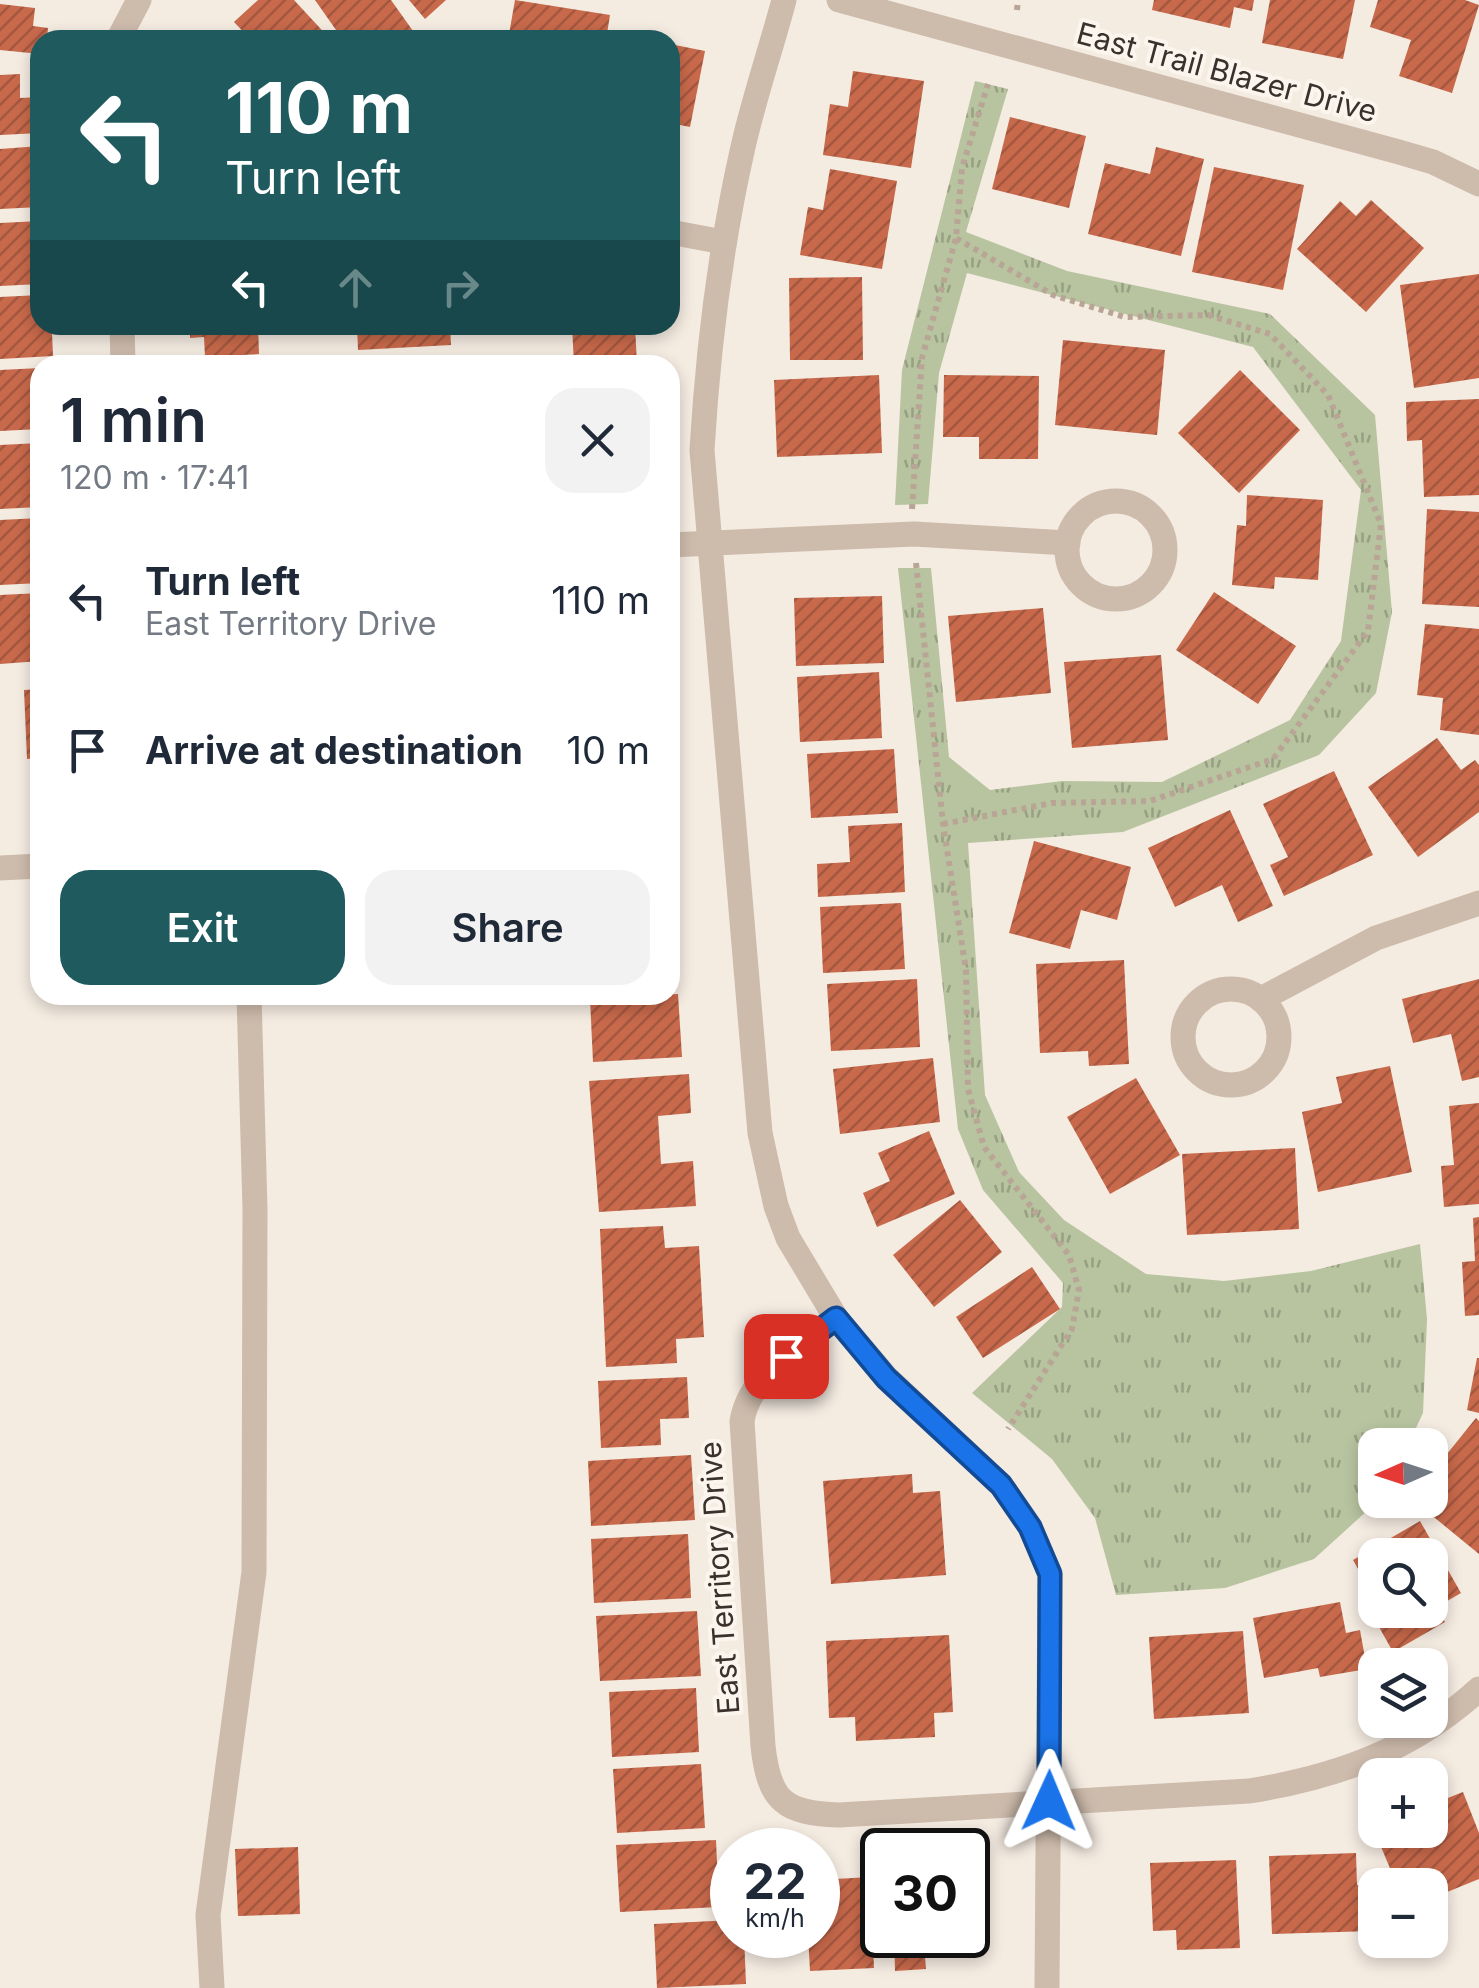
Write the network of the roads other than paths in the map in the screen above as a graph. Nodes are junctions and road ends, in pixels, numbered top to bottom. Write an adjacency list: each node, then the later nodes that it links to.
1 (139, 0): 4 (street)
2 (784, 0): 7 (street)
3 (839, 0): 5 (street, East Trail Blazer Drive)
4 (123, 30)
5 (1478, 181)
6 (680, 234): 7 (street)
7 (723, 242): 8 (street)
8 (709, 542): 9 (street); 10 (street); 16 (street)
9 (680, 544)
10 (1068, 544)
11 (30, 866): 12 (street)
12 (0, 868)
13 (1479, 903): 14 (street)
14 (1261, 1000)
15 (250, 1005): 19 (street)
16 (836, 1318): 18 (street); 18 (street, East Territory Drive)
17 (1479, 1690): 18 (street)
18 (1049, 1801): 20 (street)
19 (212, 1988)
20 (1048, 1988)

